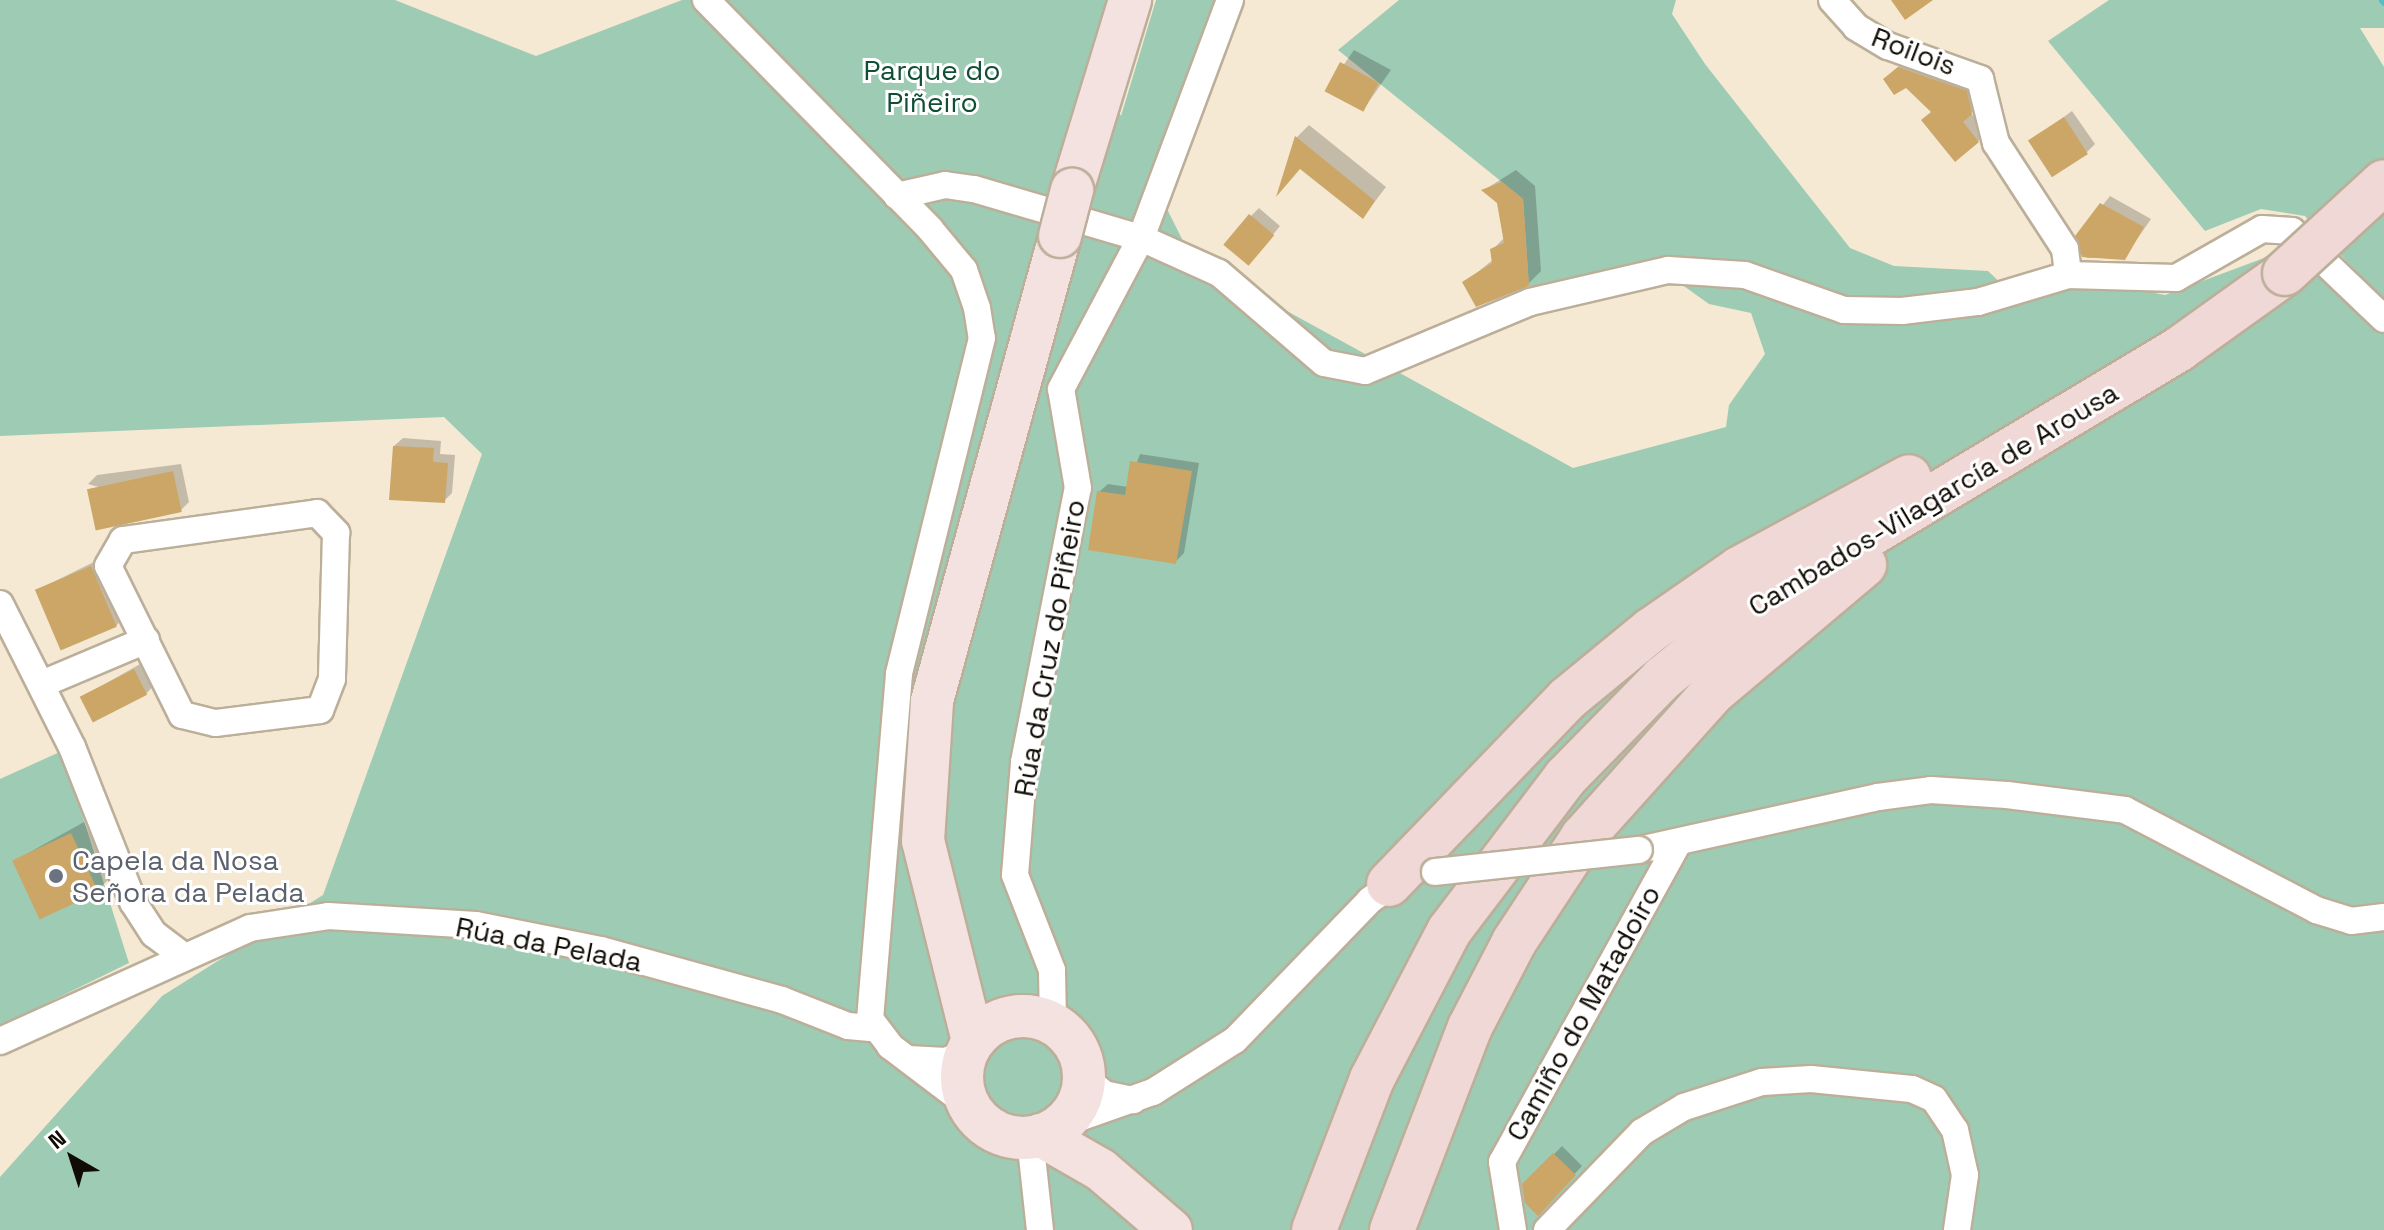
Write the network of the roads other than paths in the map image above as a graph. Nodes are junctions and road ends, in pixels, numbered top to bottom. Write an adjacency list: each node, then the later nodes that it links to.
1 (706, 0): 6 (street)
2 (1130, 0): 17 (main road, bridge)
3 (1230, 0): 7 (street, Rúa da Cruz do Piñeiro)
4 (1832, 0): 8 (street, Roilois)
5 (2384, 182): 10 (highway, Cambados-Vilagarcía de Arousa, bridge)
6 (897, 196): 7 (street); 20 (street)
7 (1141, 238): 8 (street); 19 (street, Rúa da Cruz do Piñeiro)
8 (2068, 275): 9 (street)
9 (2384, 319)
10 (2179, 349): 15 (highway); 29 (highway, Cambados-Vilagarcía de Arousa); 30 (highway)
11 (0, 604): 13 (street)
12 (146, 640): 12 (street); 13 (street)
13 (42, 684): 18 (street)
14 (1677, 845): 15 (street, bridge); 16 (street); 31 (street, Camiño do Matadoiro)
15 (1389, 884): 24 (street)
16 (2384, 917)
17 (943, 922): 19 (main road); 22 (main road)
18 (183, 956): 20 (street, Rúa da Pelada); 21 (street, Rúa da Pelada)
19 (1034, 1020): 22 (main road); 26 (main road)
20 (873, 1028): 23 (street)
21 (0, 1041)
22 (970, 1046): 23 (street); 25 (main road)
23 (908, 1059): 25 (street)
24 (1133, 1100): 26 (street); 26 (street)
25 (968, 1105): 26 (main road)
26 (1063, 1116): 27 (street); 28 (main road)
27 (1040, 1230)
28 (1171, 1230)
29 (1314, 1230)
30 (1392, 1230)
31 (1513, 1230)
32 (1547, 1230): 33 (street)
33 (1957, 1230)

